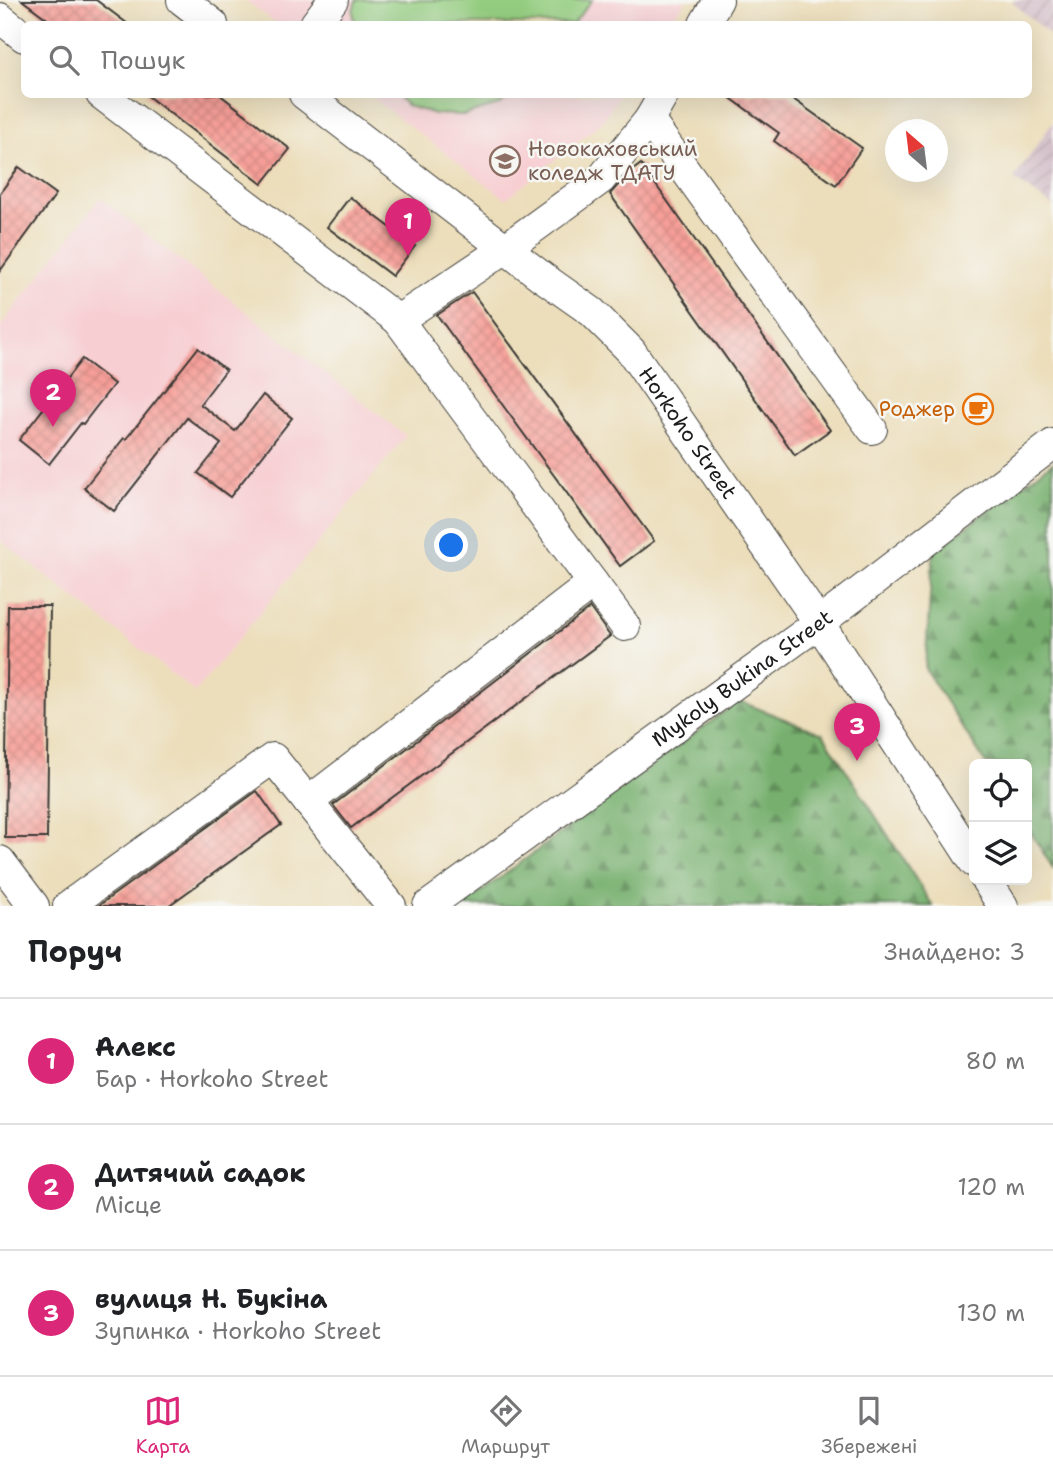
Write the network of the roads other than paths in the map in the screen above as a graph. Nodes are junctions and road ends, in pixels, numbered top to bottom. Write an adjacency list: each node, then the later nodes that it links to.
1 (182, 0): 5 (street)
2 (333, 0): 6 (street)
3 (718, 0): 7 (street)
4 (0, 18): 8 (street)
5 (209, 21)
6 (317, 21)
7 (706, 21)
8 (21, 35)
9 (106, 98): 14 (street)
10 (309, 98): 13 (street, Horkoho Street)
11 (661, 98): 12 (street)
12 (649, 120): 13 (street); 15 (street)
13 (506, 248): 14 (street); 18 (street, Horkoho Street)
14 (398, 320): 17 (street)
15 (872, 429)
16 (1053, 444): 18 (street, Mykoly Bukina Street)
17 (593, 583): 19 (street); 20 (street)
18 (819, 623): 21 (street, Horkoho Street); 27 (street, Mykoly Bukina Street)
19 (625, 626)
20 (308, 802): 25 (street); 26 (street)
21 (969, 854)
22 (0, 861): 24 (street)
23 (989, 885): 28 (street)
24 (34, 906)
25 (68, 906)
26 (391, 906)
27 (428, 906)
28 (1003, 906)

